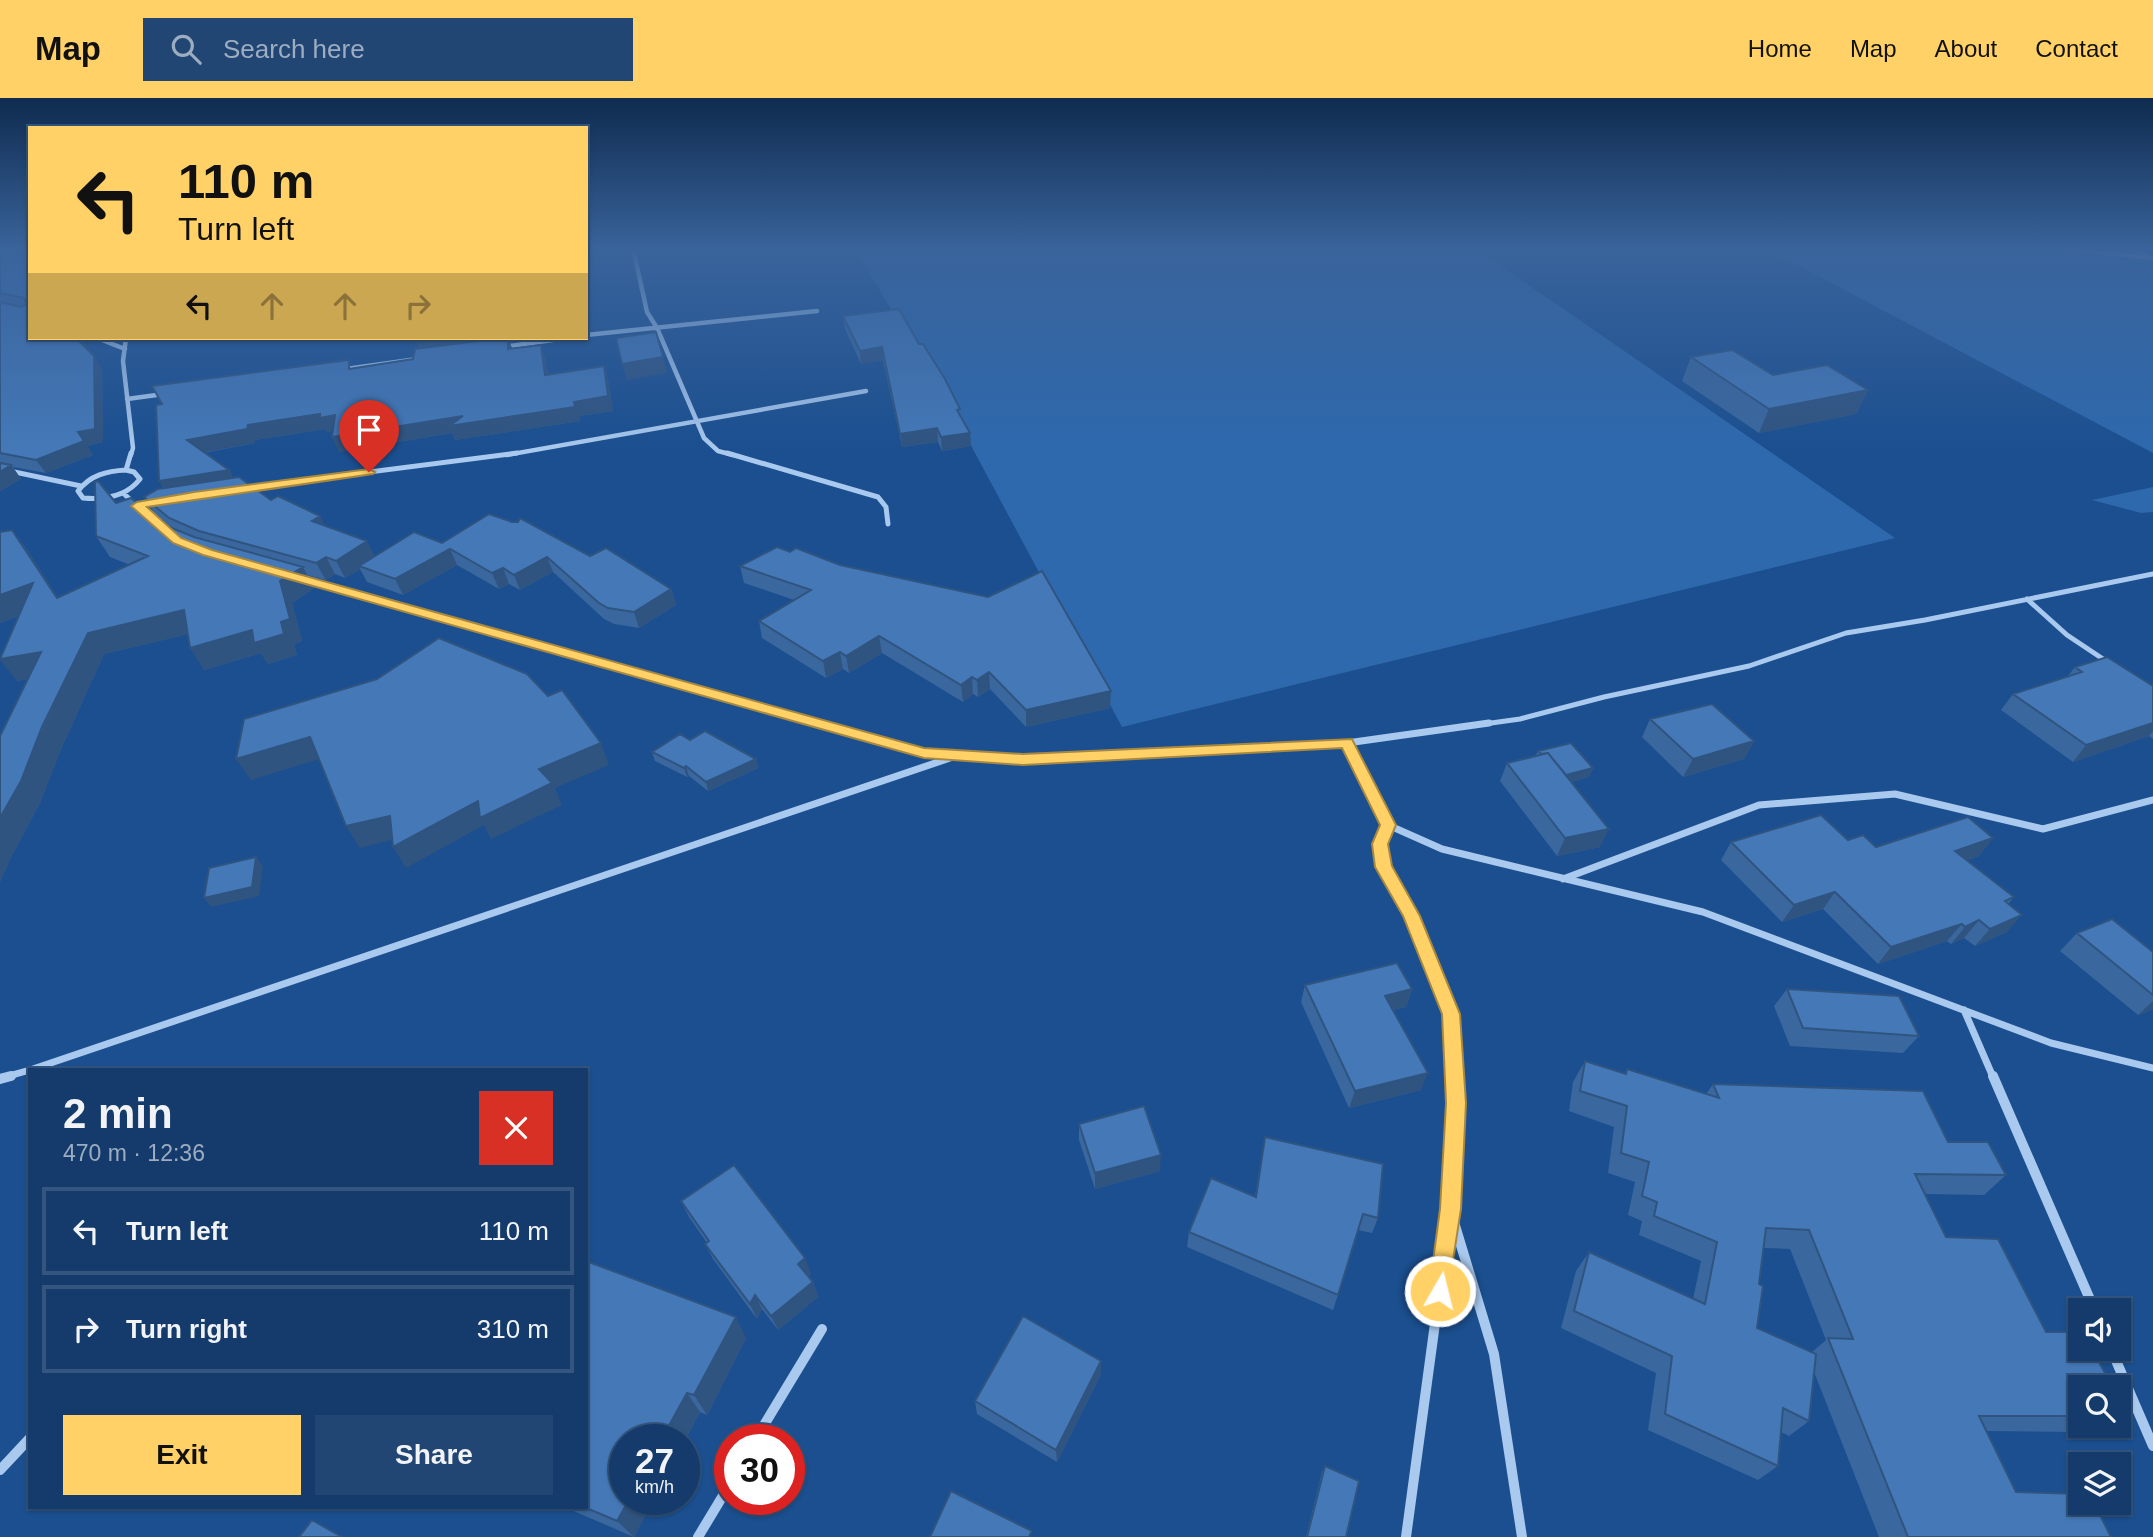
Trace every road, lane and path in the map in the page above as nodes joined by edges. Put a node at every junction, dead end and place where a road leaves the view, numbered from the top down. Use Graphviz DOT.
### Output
graph roads {
  1 [pos="649,315"];
  2 [pos="778,315"];
  3 [pos="657,328"];
  4 [pos="588,335"];
  5 [pos="102,340"];
  6 [pos="126,340"];
  7 [pos="552,340"];
  8 [pos="498,347"];
  9 [pos="125,349"];
  10 [pos="428,357"];
  11 [pos="345,369"];
  12 [pos="866,391"];
  13 [pos="167,393"];
  14 [pos="127,398"];
  15 [pos="696,422"];
  16 [pos="0,469"];
  17 [pos="125,470"];
  18 [pos="81,486"];
  19 [pos="235,489"];
  20 [pos="122,493"];
  21 [pos="160,501"];
  22 [pos="137,506"];
  23 [pos="147,514"];
  24 [pos="888,524"];
  25 [pos="287,573"];
  26 [pos="2153,574"];
  27 [pos="2027,599"];
  28 [pos="2121,671"];
  29 [pos="1347,743"];
  30 [pos="954,757"];
  31 [pos="2153,800"];
  32 [pos="1388,825"];
  33 [pos="1562,880"];
  34 [pos="1964,1010"];
  35 [pos="38,1068"];
  36 [pos="2153,1068"];
  37 [pos="28,1071"];
  38 [pos="0,1079"];
  39 [pos="1450,1209"];
  40 [pos="2089,1298"];
  41 [pos="822,1329"];
  42 [pos="2116,1361"];
  43 [pos="765,1424"];
  44 [pos="28,1440"];
  45 [pos="2153,1446"];
  46 [pos="0,1470"];
  47 [pos="714,1510"];
  48 [pos="698,1537"];
  49 [pos="1406,1537"];
  50 [pos="1522,1537"];
  1 -- 3 [label="street"];
  2 -- 3 [label="street"];
  3 -- 4 [label="street"];
  3 -- 15 [label="street"];
  5 -- 9 [label="street"];
  6 -- 9 [label="street"];
  7 -- 8 [label="street"];
  9 -- 14 [label="street"];
  10 -- 11 [label="street"];
  12 -- 15 [label="street"];
  13 -- 14 [label="street"];
  14 -- 17 [label="street"];
  15 -- 19 [label="street"];
  15 -- 24 [label="street"];
  16 -- 18 [label="street"];
  17 -- 18 [label="street"];
  17 -- 20 [label="street"];
  18 -- 20 [label="street"];
  20 -- 22 [label="street"];
  21 -- 22 [label="street"];
  22 -- 23 [label="street"];
  25 -- 30 [label="street"];
  26 -- 27 [label="street"];
  27 -- 28 [label="street"];
  27 -- 29 [label="street"];
  29 -- 30 [label="street"];
  29 -- 32 [label="street"];
  30 -- 35 [label="street"];
  31 -- 33 [label="street"];
  32 -- 33 [label="street"];
  32 -- 39 [label="street"];
  33 -- 34 [label="street"];
  34 -- 36 [label="street"];
  34 -- 40 [label="street"];
  37 -- 38 [label="street"];
  39 -- 49 [label="street"];
  39 -- 50 [label="street"];
  41 -- 43 [label="street"];
  42 -- 45 [label="street"];
  44 -- 46 [label="street"];
  47 -- 48 [label="street"];
}
